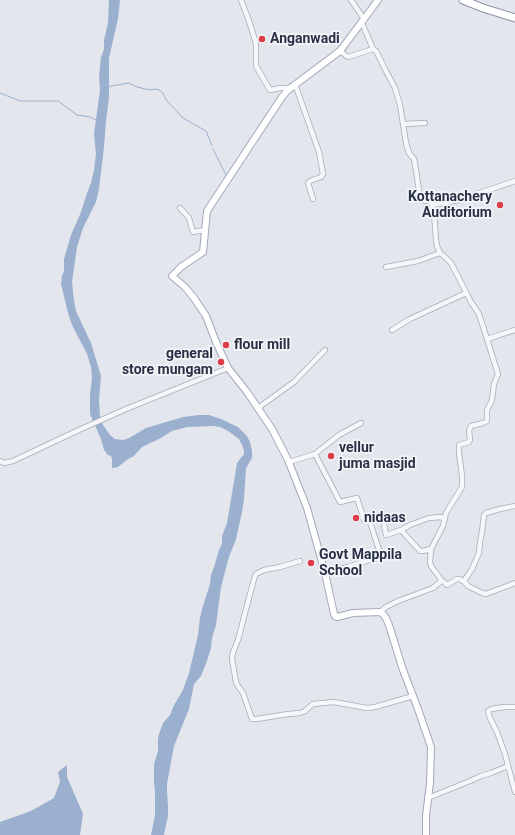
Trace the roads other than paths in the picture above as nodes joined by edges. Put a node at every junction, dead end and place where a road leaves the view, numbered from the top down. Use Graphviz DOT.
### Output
graph roads {
  1 [pos="241,0"];
  2 [pos="351,0"];
  3 [pos="378,0"];
  4 [pos="463,0"];
  5 [pos="515,18"];
  6 [pos="363,21"];
  7 [pos="373,49"];
  8 [pos="340,51"];
  9 [pos="292,86"];
  10 [pos="425,123"];
  11 [pos="403,124"];
  12 [pos="515,181"];
  13 [pos="312,199"];
  14 [pos="432,205"];
  15 [pos="180,208"];
  16 [pos="205,230"];
  17 [pos="440,253"];
  18 [pos="386,267"];
  19 [pos="466,293"];
  20 [pos="392,330"];
  21 [pos="515,330"];
  22 [pos="487,339"];
  23 [pos="325,350"];
  24 [pos="228,368"];
  25 [pos="258,408"];
  26 [pos="361,423"];
  27 [pos="315,454"];
  28 [pos="0,461"];
  29 [pos="289,462"];
  30 [pos="515,506"];
  31 [pos="445,519"];
  32 [pos="366,520"];
  33 [pos="401,530"];
  34 [pos="431,549"];
  35 [pos="300,561"];
  36 [pos="325,574"];
  37 [pos="441,580"];
  38 [pos="464,580"];
  39 [pos="515,583"];
  40 [pos="380,612"];
  41 [pos="413,696"];
  42 [pos="515,707"];
  43 [pos="508,766"];
  44 [pos="515,792"];
  45 [pos="428,798"];
  46 [pos="426,835"];
  1 -- 9 [label="street"];
  2 -- 6 [label="street"];
  3 -- 6 [label="main road"];
  4 -- 5 [label="highway"];
  6 -- 7 [label="street"];
  6 -- 8 [label="main road"];
  7 -- 8 [label="street"];
  7 -- 11 [label="street"];
  8 -- 9 [label="main road"];
  9 -- 13 [label="street"];
  9 -- 16 [label="main road"];
  10 -- 11 [label="street"];
  11 -- 14 [label="street"];
  12 -- 14 [label="street"];
  14 -- 17 [label="street"];
  15 -- 16 [label="street"];
  16 -- 24 [label="main road"];
  17 -- 18 [label="street"];
  17 -- 19 [label="street"];
  19 -- 20 [label="street"];
  19 -- 22 [label="street"];
  21 -- 22 [label="street"];
  22 -- 31 [label="street"];
  23 -- 25 [label="street"];
  24 -- 25 [label="main road"];
  24 -- 28 [label="street"];
  25 -- 29 [label="main road"];
  26 -- 27 [label="street"];
  27 -- 29 [label="street"];
  27 -- 32 [label="street"];
  29 -- 36 [label="main road"];
  30 -- 38 [label="street"];
  31 -- 33 [label="street"];
  31 -- 34 [label="street"];
  32 -- 33 [label="street"];
  32 -- 36 [label="street"];
  33 -- 34 [label="street"];
  34 -- 37 [label="street"];
  35 -- 41 [label="street"];
  36 -- 40 [label="main road"];
  37 -- 38 [label="street"];
  37 -- 40 [label="street"];
  38 -- 39 [label="street"];
  40 -- 41 [label="main road"];
  41 -- 45 [label="main road"];
  42 -- 43 [label="street"];
  43 -- 44 [label="street"];
  43 -- 45 [label="street"];
  45 -- 46 [label="main road"];
}
